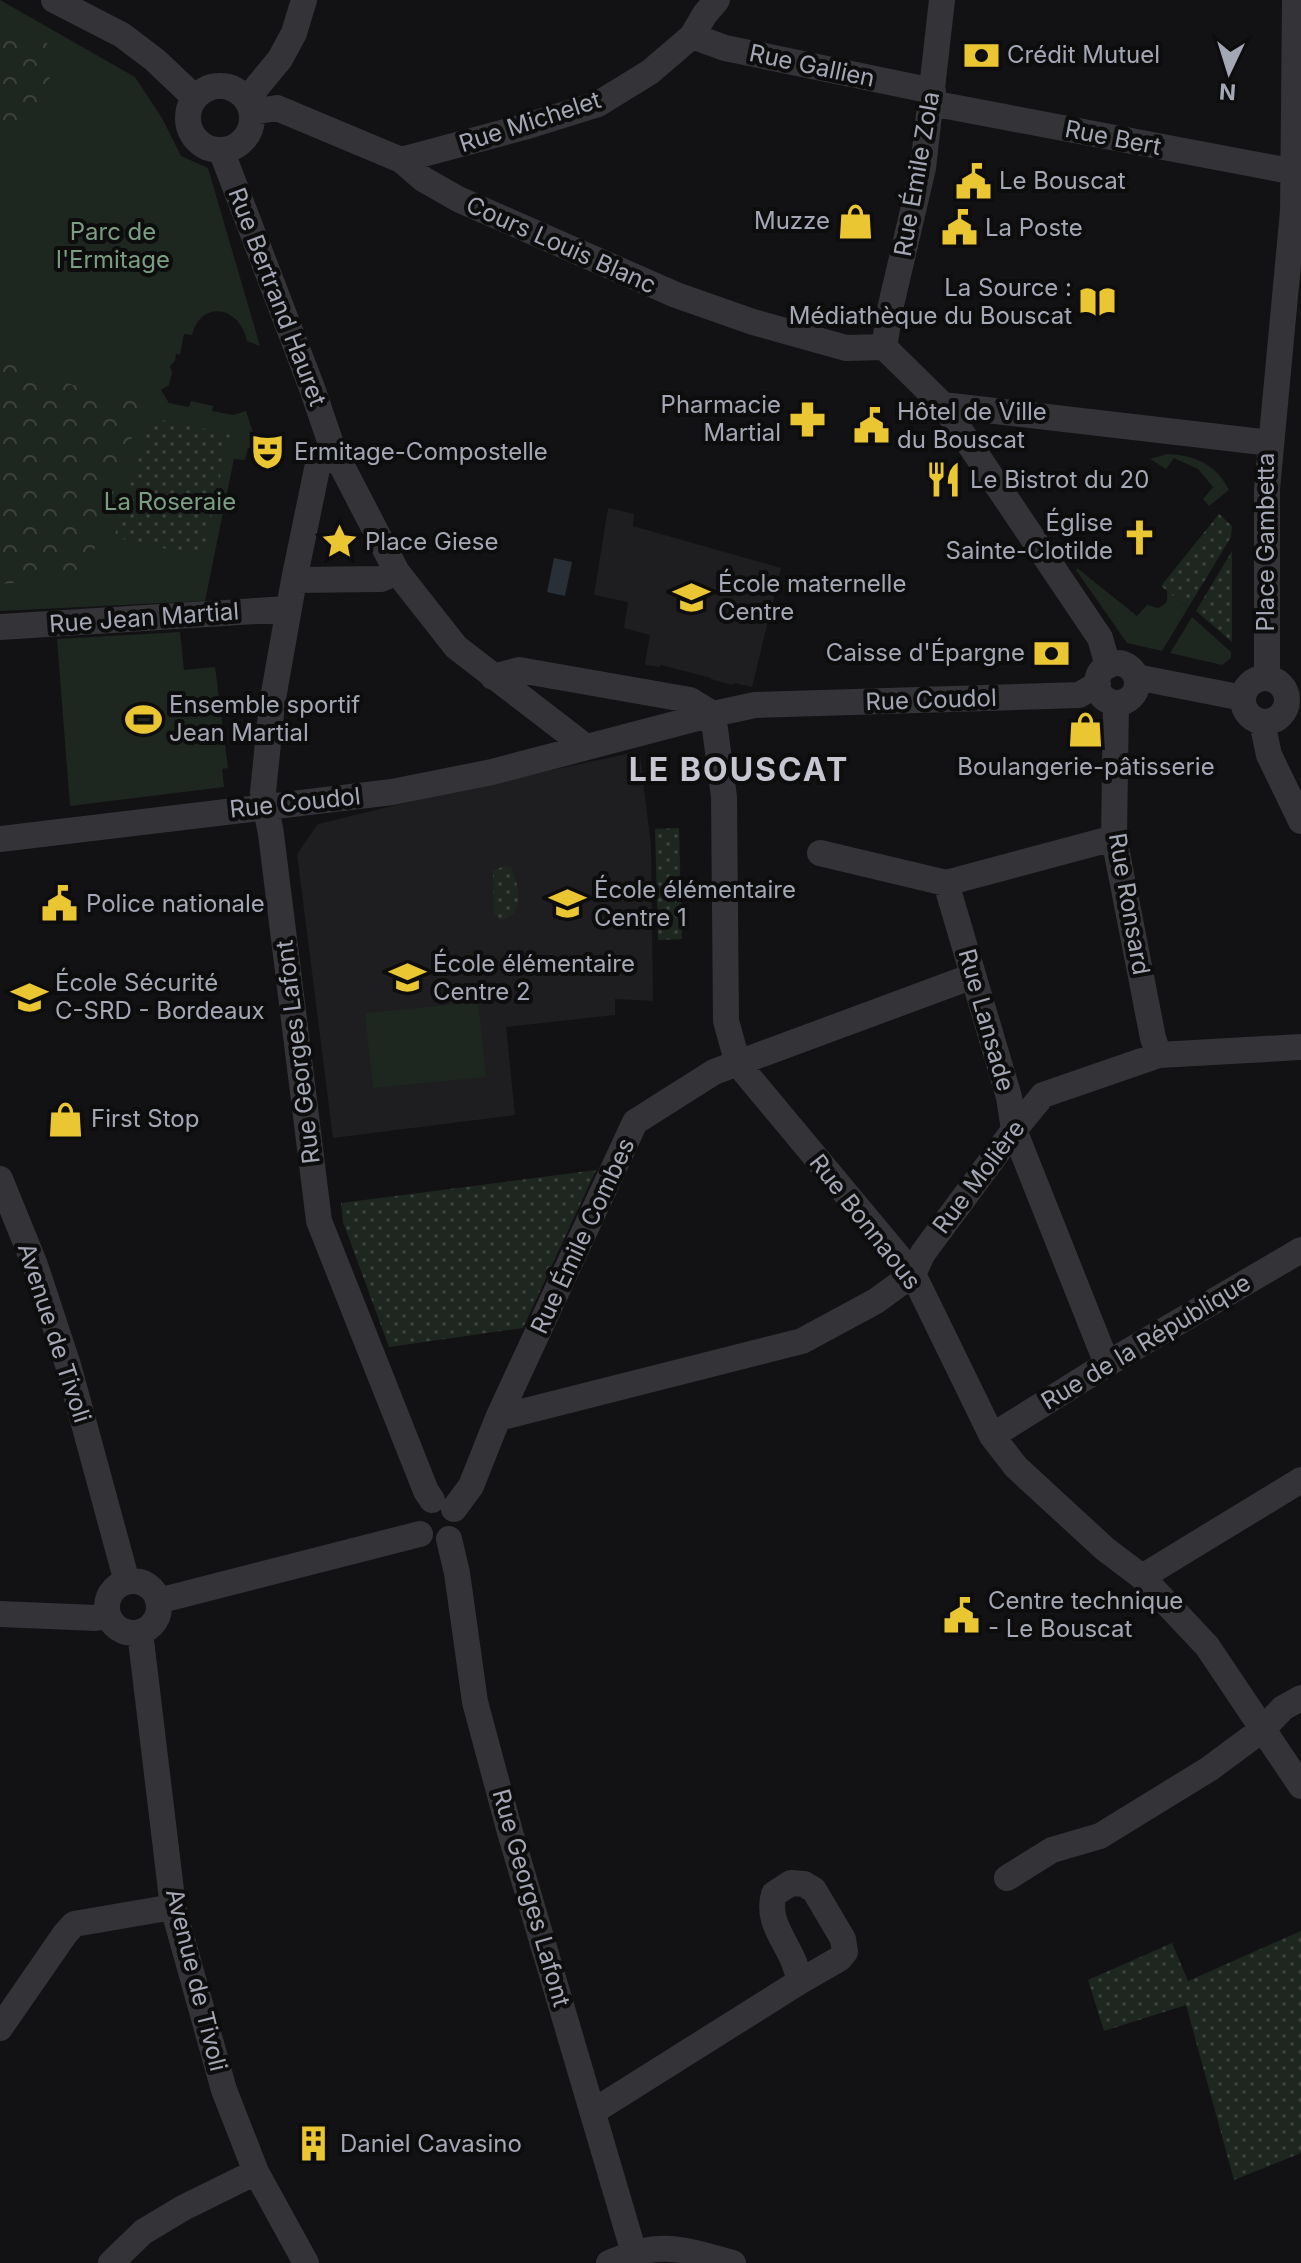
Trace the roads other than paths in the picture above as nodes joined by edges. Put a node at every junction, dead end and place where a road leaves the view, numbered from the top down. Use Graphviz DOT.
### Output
graph roads {
  1 [pos="54,0"];
  2 [pos="304,0"];
  3 [pos="717,0"];
  4 [pos="942,0"];
  5 [pos="1295,0"];
  6 [pos="692,36"];
  7 [pos="194,97"];
  8 [pos="932,97"];
  9 [pos="250,106"];
  10 [pos="221,150"];
  11 [pos="401,160"];
  12 [pos="1295,172"];
  13 [pos="884,347"];
  14 [pos="943,405"];
  15 [pos="1271,443"];
  16 [pos="332,447"];
  17 [pos="397,572"];
  18 [pos="294,580"];
  19 [pos="288,609"];
  20 [pos="0,627"];
  21 [pos="1103,675"];
  22 [pos="493,677"];
  23 [pos="1136,677"];
  24 [pos="1267,678"];
  25 [pos="1243,698"];
  26 [pos="1116,703"];
  27 [pos="1294,707"];
  28 [pos="713,714"];
  29 [pos="1262,722"];
  30 [pos="586,747"];
  31 [pos="267,806"];
  32 [pos="1301,821"];
  33 [pos="1114,838"];
  34 [pos="0,839"];
  35 [pos="820,853"];
  36 [pos="946,883"];
  37 [pos="973,976"];
  38 [pos="1301,1047"];
  39 [pos="1159,1055"];
  40 [pos="738,1064"];
  41 [pos="1014,1130"];
  42 [pos="0,1179"];
  43 [pos="1301,1250"];
  44 [pos="913,1274"];
  45 [pos="1107,1364"];
  46 [pos="498,1418"];
  47 [pos="992,1436"];
  48 [pos="1301,1480"];
  49 [pos="443,1504"];
  50 [pos="420,1534"];
  51 [pos="449,1539"];
  52 [pos="1142,1577"];
  53 [pos="127,1582"];
  54 [pos="158,1601"];
  55 [pos="0,1614"];
  56 [pos="108,1615"];
  57 [pos="140,1632"];
  58 [pos="1301,1698"];
  59 [pos="1263,1729"];
  60 [pos="1301,1786"];
  61 [pos="1007,1878"];
  62 [pos="173,1907"];
  63 [pos="799,1982"];
  64 [pos="0,2028"];
  65 [pos="594,2111"];
  66 [pos="256,2172"];
  67 [pos="634,2253"];
  68 [pos="111,2263"];
  69 [pos="306,2263"];
  70 [pos="609,2263"];
  71 [pos="733,2263"];
  1 -- 7 [label="street"];
  2 -- 9 [label="street"];
  3 -- 6 [label="street, Rue Michelet"];
  4 -- 8 [label="street, Rue Émile Zola"];
  5 -- 12 [label="street"];
  6 -- 8 [label="street, Rue Gallien"];
  6 -- 11 [label="street, Rue Michelet"];
  7 -- 9 [label="street"];
  7 -- 10 [label="street"];
  8 -- 12 [label="street, Rue Bert"];
  8 -- 13 [label="street, Rue Émile Zola"];
  9 -- 10 [label="street"];
  9 -- 11 [label="street, Cours Louis Blanc"];
  10 -- 16 [label="street, Rue Bertrand Hauret"];
  11 -- 13 [label="street, Cours Louis Blanc"];
  12 -- 15 [label="street"];
  13 -- 14 [label="street"];
  14 -- 15 [label="street, Place Gambetta"];
  14 -- 21 [label="street"];
  15 -- 24 [label="street, Place Gambetta"];
  16 -- 17 [label="street, Rue Bertrand Hauret"];
  16 -- 18 [label="street, Rue Georges Lafont"];
  17 -- 18 [label="street"];
  17 -- 22 [label="street, Rue Bertrand Hauret"];
  18 -- 19 [label="street, Rue Georges Lafont"];
  19 -- 20 [label="street, Rue Jean Martial"];
  19 -- 31 [label="street, Rue Georges Lafont"];
  21 -- 23 [label="street"];
  21 -- 26 [label="street"];
  21 -- 28 [label="street, Rue Coudol"];
  22 -- 28 [label="street"];
  22 -- 30 [label="street, Rue Bertrand Hauret"];
  23 -- 25 [label="street"];
  23 -- 26 [label="street"];
  24 -- 25 [label="street"];
  24 -- 27 [label="street"];
  25 -- 29 [label="street"];
  26 -- 33 [label="street, Rue Ronsard"];
  27 -- 29 [label="street"];
  28 -- 30 [label="street, Rue Coudol"];
  28 -- 40 [label="street, Rue Bonnaous"];
  29 -- 32 [label="street"];
  30 -- 31 [label="street, Rue Coudol"];
  31 -- 34 [label="street, Rue Coudol"];
  31 -- 49 [label="street, Rue Georges Lafont"];
  33 -- 36 [label="street"];
  33 -- 39 [label="street, Rue Ronsard"];
  35 -- 36 [label="street"];
  36 -- 37 [label="street, Rue Lansade"];
  37 -- 40 [label="street, Rue Émile Combes"];
  37 -- 41 [label="street, Rue Lansade"];
  38 -- 39 [label="street, Rue Molière"];
  39 -- 41 [label="street, Rue Molière"];
  40 -- 44 [label="street, Rue Bonnaous"];
  40 -- 46 [label="street, Rue Émile Combes"];
  41 -- 44 [label="street, Rue Molière"];
  41 -- 45 [label="street, Rue Lansade"];
  42 -- 53 [label="street, Avenue de Tivoli"];
  43 -- 45 [label="street, Rue de la République"];
  44 -- 46 [label="street, Rue Molière"];
  44 -- 47 [label="street, Rue Bonnaous"];
  45 -- 47 [label="street, Rue de la République"];
  46 -- 49 [label="street, Rue Émile Combes"];
  47 -- 52 [label="street, Rue Bonnaous"];
  48 -- 52 [label="street"];
  49 -- 50 [label="street"];
  49 -- 51 [label="street"];
  50 -- 51 [label="street"];
  50 -- 54 [label="street"];
  51 -- 65 [label="street, Rue Georges Lafont"];
  52 -- 59 [label="street, Rue Bonnaous"];
  53 -- 54 [label="street"];
  53 -- 56 [label="street"];
  54 -- 57 [label="street"];
  55 -- 56 [label="street"];
  56 -- 57 [label="street"];
  57 -- 62 [label="street, Avenue de Tivoli"];
  58 -- 59 [label="street"];
  59 -- 60 [label="street, Rue Bonnaous"];
  59 -- 61 [label="street"];
  62 -- 64 [label="street"];
  62 -- 66 [label="street, Avenue de Tivoli"];
  63 -- 65 [label="street"];
  65 -- 67 [label="street, Rue Georges Lafont"];
  66 -- 68 [label="street"];
  66 -- 69 [label="street, Avenue de Tivoli"];
  67 -- 70 [label="street"];
  67 -- 71 [label="street"];
}
